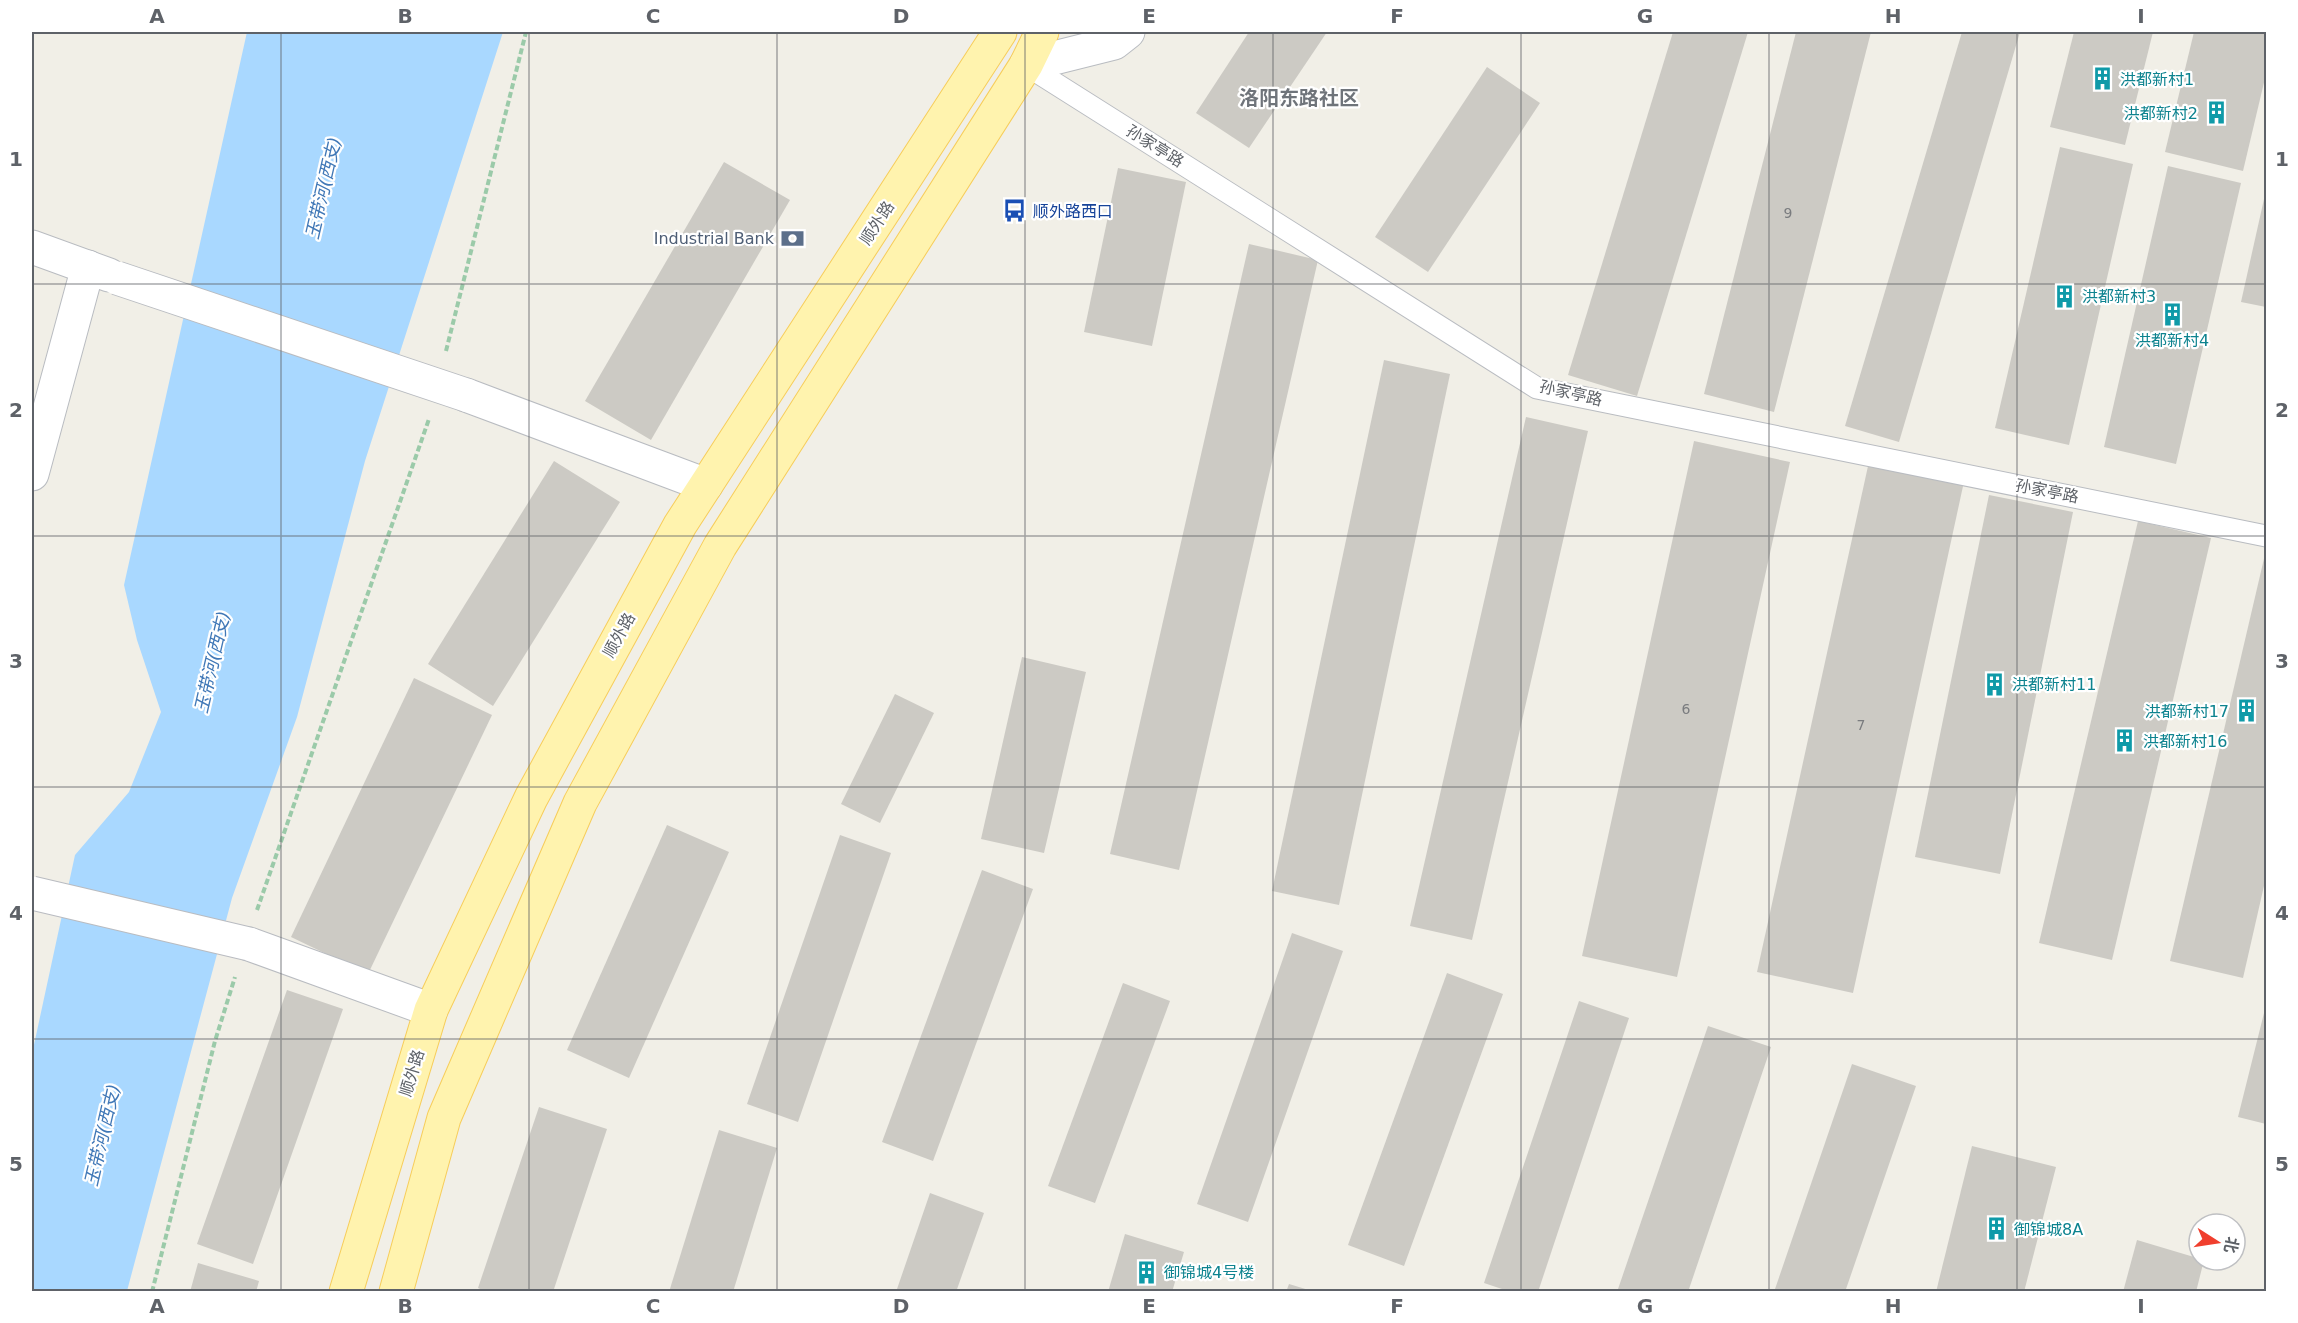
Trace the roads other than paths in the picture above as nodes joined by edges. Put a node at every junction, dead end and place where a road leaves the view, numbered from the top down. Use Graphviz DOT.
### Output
graph roads {
  1 [pos="1042,32"];
  2 [pos="1128,32"];
  3 [pos="994,36"];
  4 [pos="1026,65"];
  5 [pos="32,247"];
  6 [pos="103,272"];
  7 [pos="32,474"];
  8 [pos="706,485"];
  9 [pos="2266,536"];
  10 [pos="32,893"];
  11 [pos="431,1010"];
  12 [pos="346,1292"];
  13 [pos="396,1292"];
  1 -- 4 [label="main road"];
  2 -- 4 [label="street"];
  3 -- 8 [label="main road, 顺外路"];
  4 -- 9 [label="lane, 孙家亭路"];
  4 -- 13 [label="main road"];
  5 -- 6 [label="street"];
  6 -- 7 [label="street"];
  6 -- 8 [label="street, bridge"];
  8 -- 11 [label="main road, 顺外路"];
  10 -- 11 [label="street, bridge"];
  11 -- 12 [label="main road, 顺外路"];
}
